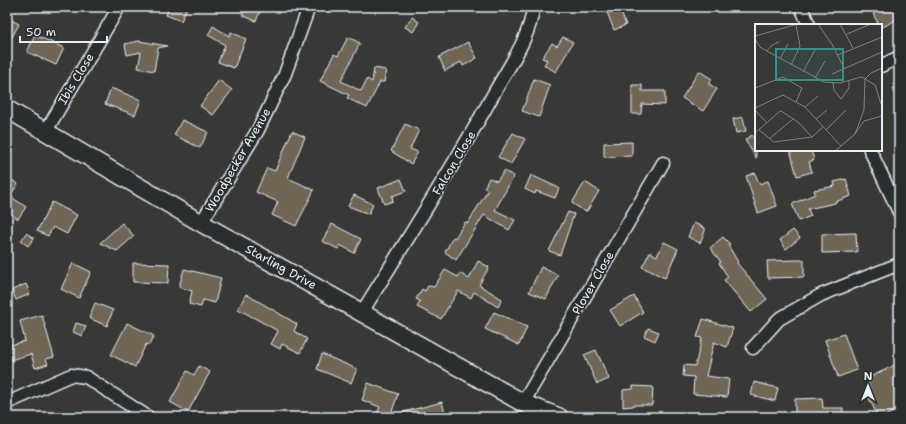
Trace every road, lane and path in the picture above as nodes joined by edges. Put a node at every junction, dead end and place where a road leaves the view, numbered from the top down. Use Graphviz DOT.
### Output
graph roads {
  1 [pos="119,7"];
  2 [pos="309,7"];
  3 [pos="533,7"];
  4 [pos="801,7"];
  5 [pos="809,24"];
  6 [pos="899,57"];
  7 [pos="882,66"];
  8 [pos="7,109"];
  9 [pos="46,131"];
  10 [pos="870,151"];
  11 [pos="663,164"];
  12 [pos="899,212"];
  13 [pos="201,223"];
  14 [pos="899,264"];
  15 [pos="362,312"];
  16 [pos="753,348"];
  17 [pos="7,403"];
  18 [pos="523,403"];
  19 [pos="148,417"];
  20 [pos="559,417"];
  1 -- 9 [label="street, Ibis Close"];
  2 -- 13 [label="street, Woodpecker Avenue"];
  3 -- 15 [label="street, Falcon Close"];
  4 -- 5 [label="street"];
  6 -- 7 [label="street"];
  8 -- 9 [label="street, Starling Drive"];
  9 -- 13 [label="street, Starling Drive"];
  10 -- 12 [label="street"];
  11 -- 18 [label="street, Plover Close"];
  13 -- 15 [label="street, Starling Drive"];
  14 -- 16 [label="street"];
  15 -- 18 [label="street, Starling Drive"];
  17 -- 19 [label="street"];
  18 -- 20 [label="street, Starling Drive"];
}
